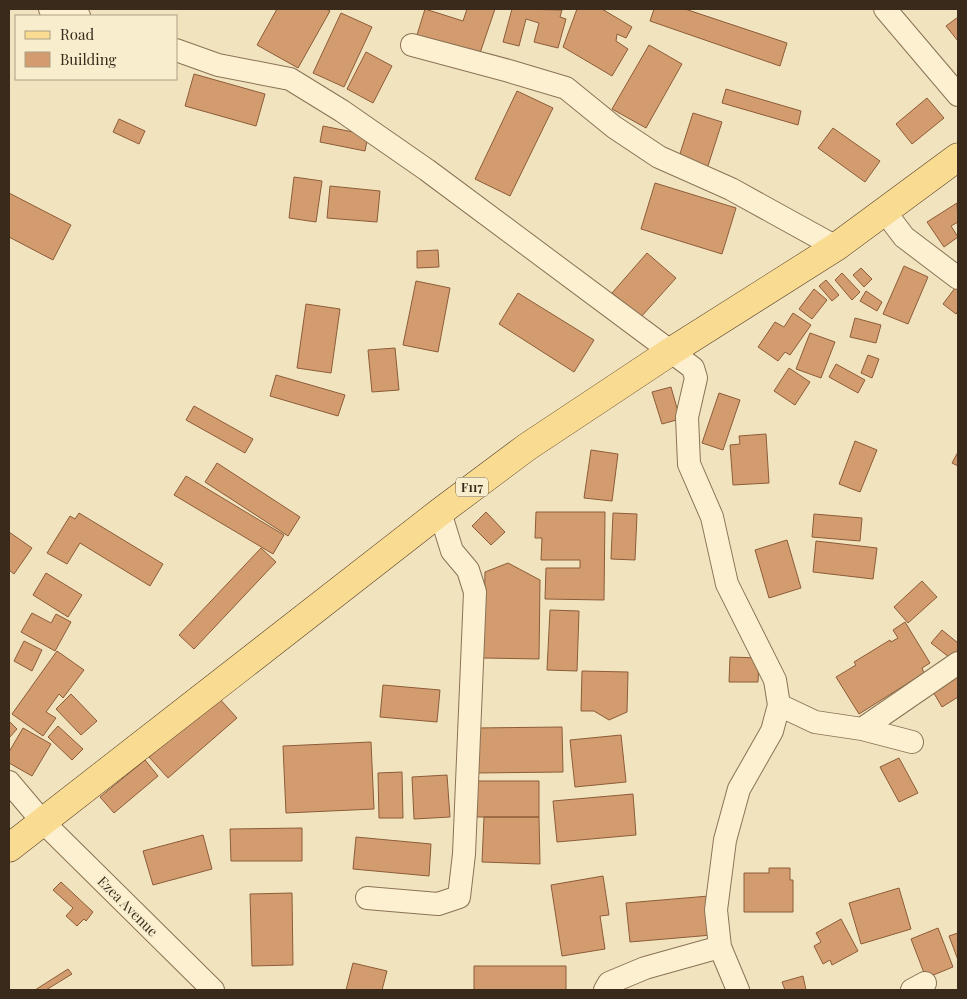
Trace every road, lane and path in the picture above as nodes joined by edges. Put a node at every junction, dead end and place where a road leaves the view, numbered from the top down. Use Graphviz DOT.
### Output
graph roads {
  1 [pos="50,9"];
  2 [pos="885,9"];
  3 [pos="75,15"];
  4 [pos="412,45"];
  5 [pos="178,51"];
  6 [pos="958,95"];
  7 [pos="958,157"];
  8 [pos="885,212"];
  9 [pos="836,247"];
  10 [pos="958,278"];
  11 [pos="670,352"];
  12 [pos="440,512"];
  13 [pos="958,663"];
  14 [pos="779,705"];
  15 [pos="815,722"];
  16 [pos="862,728"];
  17 [pos="772,731"];
  18 [pos="912,742"];
  19 [pos="9,782"];
  20 [pos="42,821"];
  21 [pos="9,848"];
  22 [pos="367,898"];
  23 [pos="720,947"];
  24 [pos="213,990"];
  25 [pos="605,990"];
  26 [pos="738,990"];
  1 -- 3 [label="street"];
  2 -- 6 [label="street"];
  4 -- 9 [label="street"];
  5 -- 11 [label="street"];
  7 -- 8 [label="main road, F117"];
  8 -- 9 [label="main road, F117"];
  8 -- 10 [label="street"];
  9 -- 11 [label="main road, F117"];
  11 -- 12 [label="main road, F117"];
  11 -- 14 [label="street"];
  12 -- 20 [label="main road, F117"];
  12 -- 22 [label="street"];
  13 -- 16 [label="street"];
  14 -- 15 [label="street"];
  14 -- 17 [label="street"];
  15 -- 16 [label="street"];
  15 -- 17 [label="street"];
  16 -- 18 [label="street"];
  17 -- 23 [label="street"];
  19 -- 20 [label="street, Ezea Avenue"];
  20 -- 21 [label="main road, F117"];
  20 -- 24 [label="street, Ezea Avenue"];
  23 -- 25 [label="street"];
  23 -- 26 [label="street"];
}
